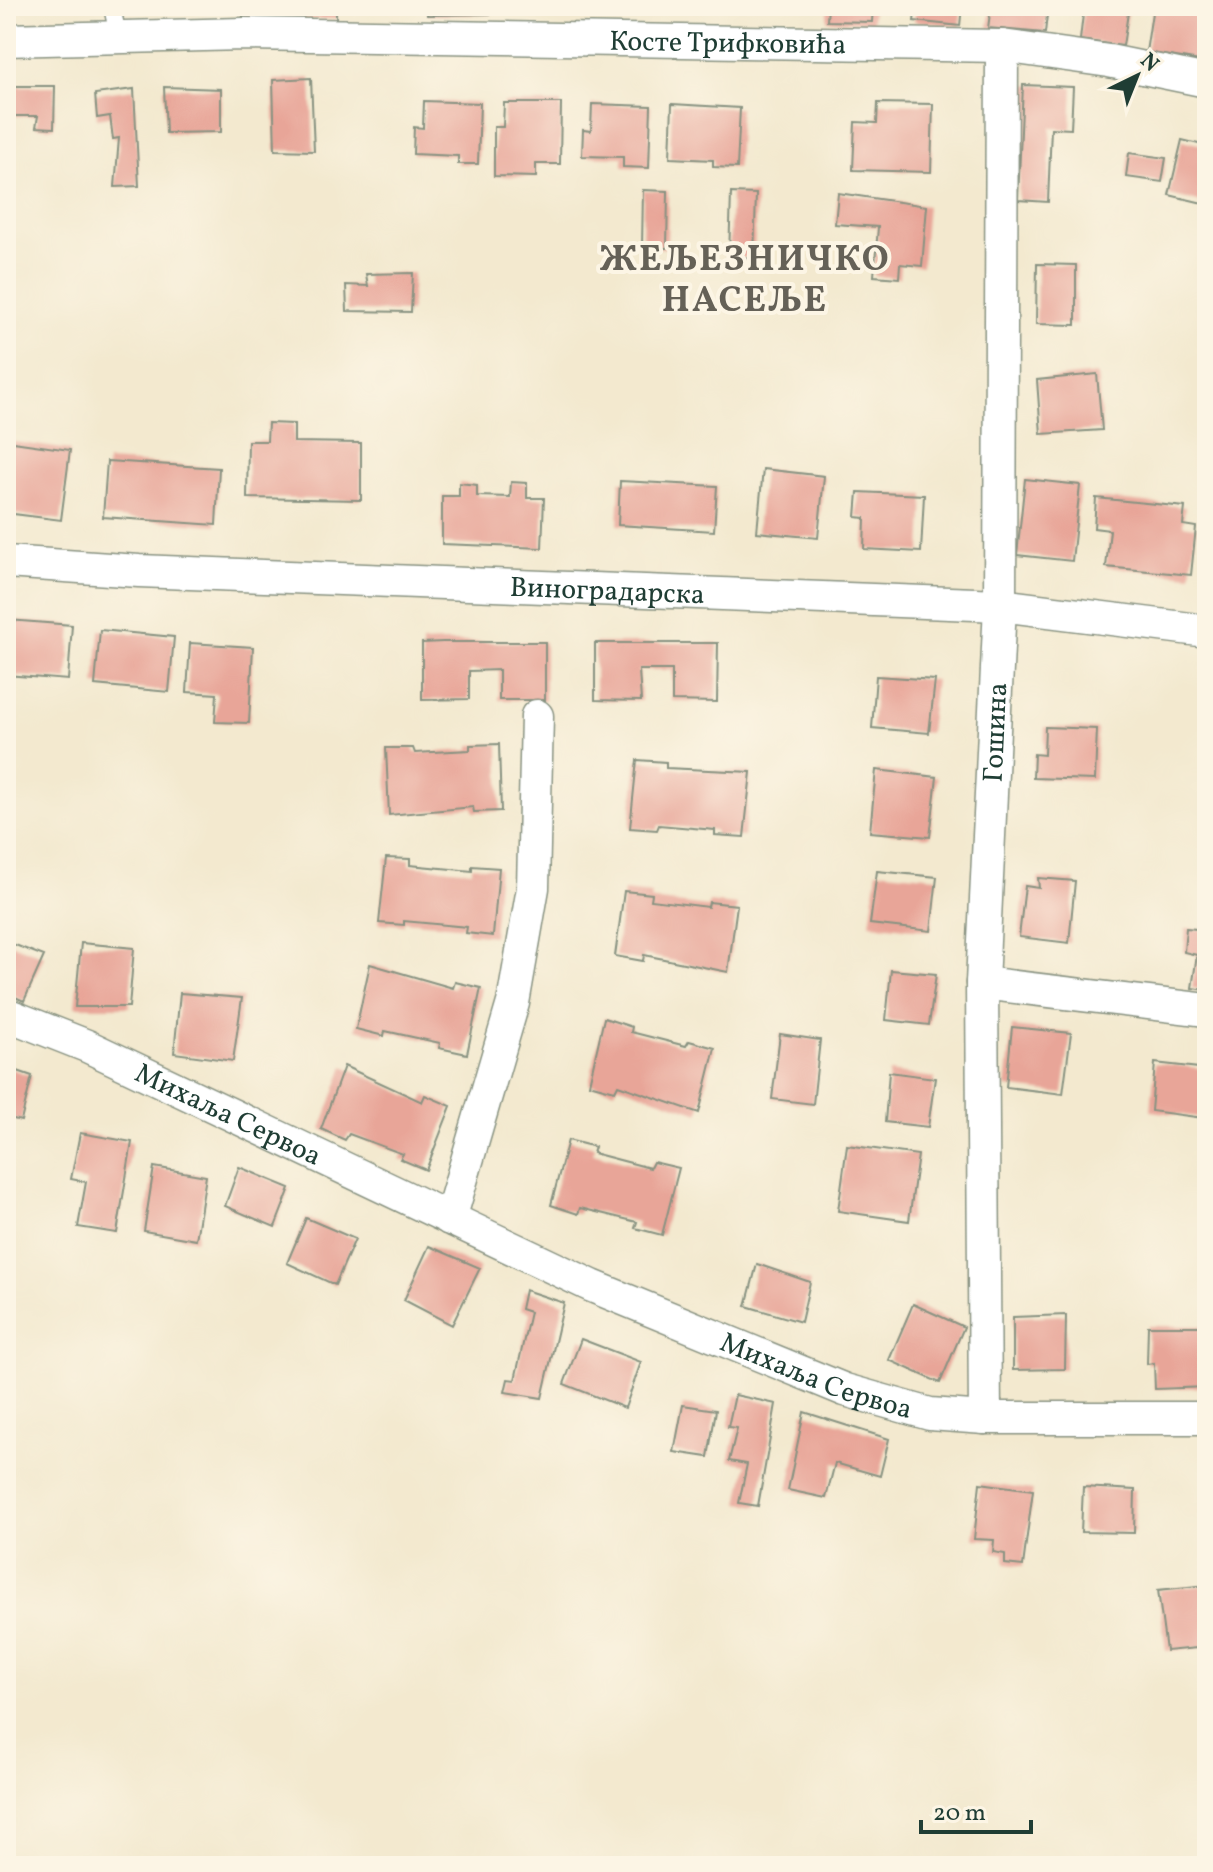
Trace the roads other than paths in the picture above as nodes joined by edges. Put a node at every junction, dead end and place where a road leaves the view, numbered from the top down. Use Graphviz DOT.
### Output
graph roads {
  1 [pos="115,22"];
  2 [pos="6,40"];
  3 [pos="1002,46"];
  4 [pos="1207,81"];
  5 [pos="6,562"];
  6 [pos="1000,605"];
  7 [pos="1207,631"];
  8 [pos="537,716"];
  9 [pos="982,983"];
  10 [pos="1207,1010"];
  11 [pos="6,1014"];
  12 [pos="450,1219"];
  13 [pos="985,1418"];
  14 [pos="1207,1418"];
  1 -- 2 [label="street, Косте Трифковића"];
  1 -- 3 [label="street, Косте Трифковића"];
  3 -- 4 [label="street, Косте Трифковића"];
  3 -- 6 [label="street, Гошина"];
  5 -- 6 [label="street, Виноградарска"];
  6 -- 7 [label="street, Виноградарска"];
  6 -- 9 [label="street, Гошина"];
  8 -- 12 [label="street"];
  9 -- 10 [label="street"];
  9 -- 13 [label="street, Гошина"];
  11 -- 12 [label="street, Михаља Сервоа"];
  12 -- 13 [label="street, Михаља Сервоа"];
  13 -- 14 [label="street, Михаља Сервоа"];
}
